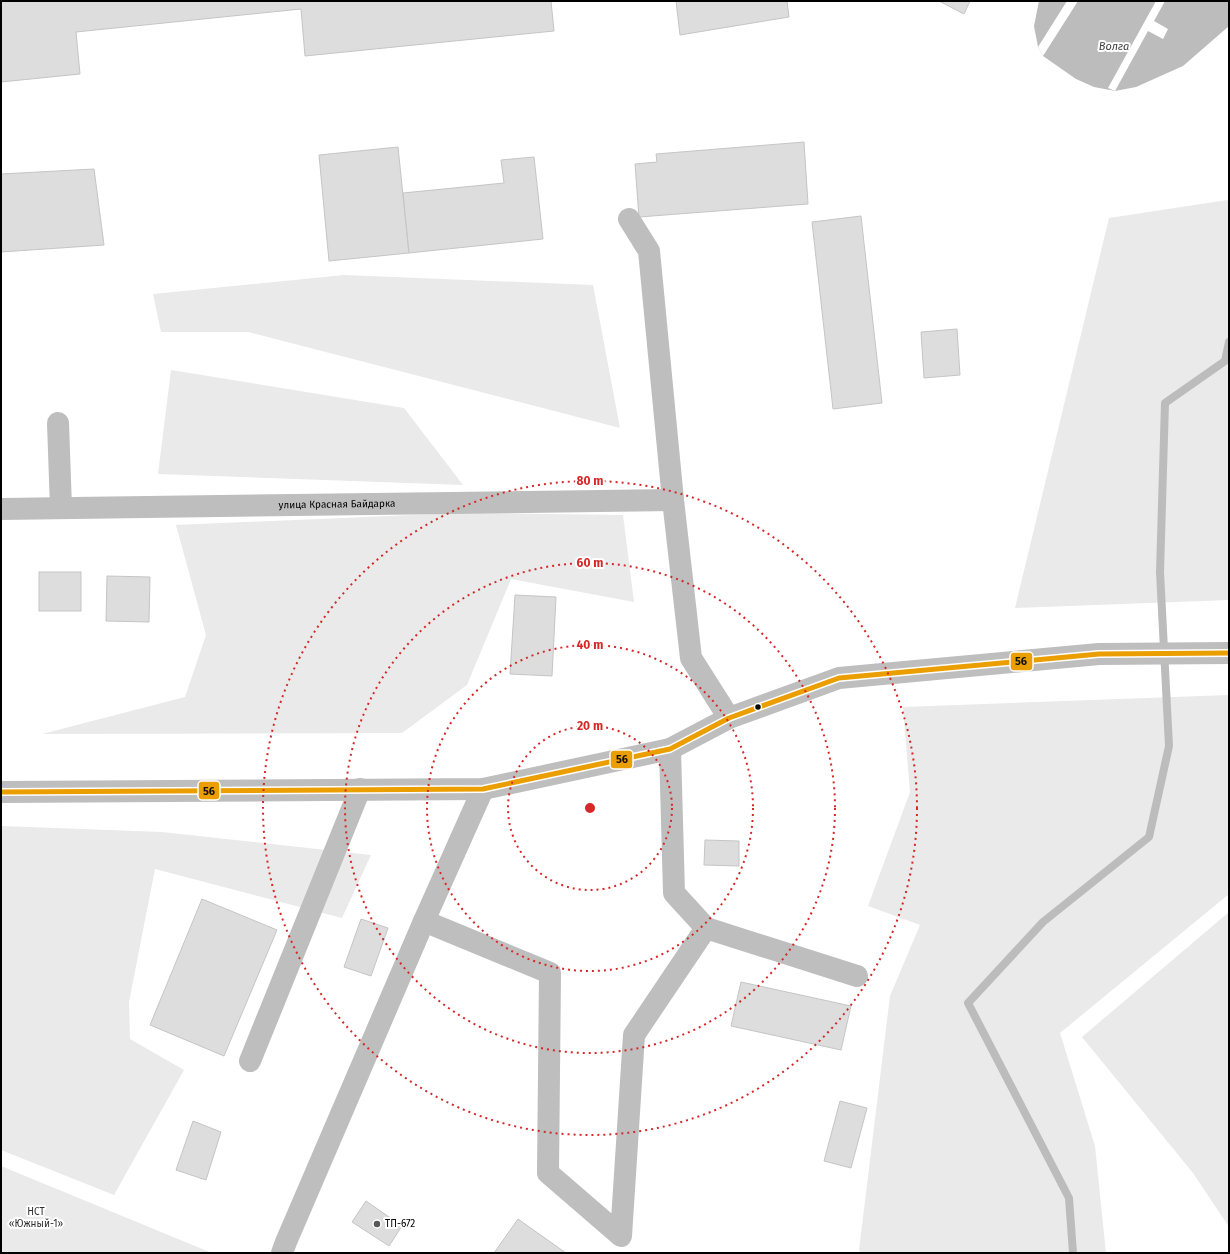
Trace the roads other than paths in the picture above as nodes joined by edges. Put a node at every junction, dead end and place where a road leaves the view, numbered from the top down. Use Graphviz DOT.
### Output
graph roads {
  1 [pos="629,219"];
  2 [pos="58,423"];
  3 [pos="673,500"];
  4 [pos="61,508"];
  5 [pos="1,509"];
  6 [pos="1229,653"];
  7 [pos="729,718"];
  8 [pos="670,749"];
  9 [pos="360,789"];
  10 [pos="483,789"];
  11 [pos="1,792"];
  12 [pos="424,921"];
  13 [pos="706,928"];
  14 [pos="857,976"];
  15 [pos="250,1061"];
  16 [pos="282,1253"];
  1 -- 3 [label="street"];
  2 -- 4 [label="street"];
  3 -- 4 [label="street, улица Красная Байдарка"];
  3 -- 7 [label="street"];
  4 -- 5 [label="street, улица Красная Байдарка"];
  6 -- 7 [label="street"];
  7 -- 8 [label="street"];
  8 -- 10 [label="street"];
  8 -- 13 [label="street"];
  9 -- 10 [label="street"];
  9 -- 11 [label="street"];
  9 -- 15 [label="street"];
  10 -- 12 [label="street"];
  12 -- 13 [label="street"];
  12 -- 16 [label="street"];
  13 -- 14 [label="street"];
}
